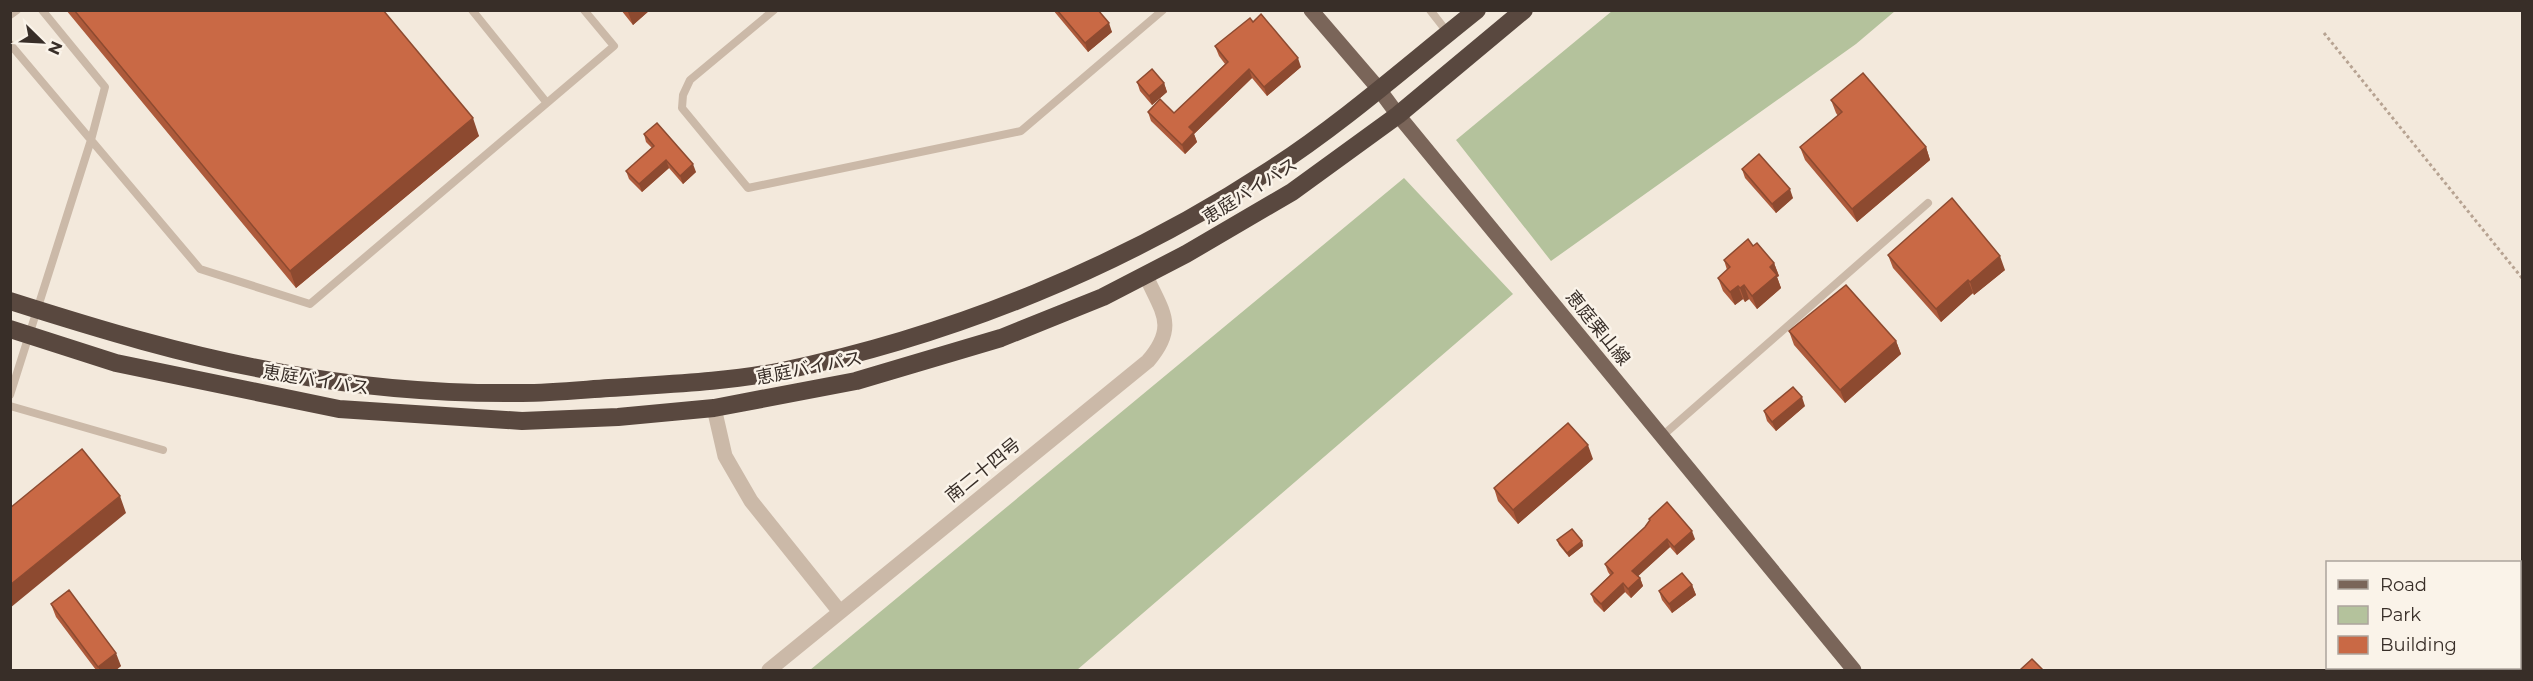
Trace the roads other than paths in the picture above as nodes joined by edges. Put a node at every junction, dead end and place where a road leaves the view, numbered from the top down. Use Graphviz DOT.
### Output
graph roads {
  1 [pos="16,10"];
  2 [pos="42,10"];
  3 [pos="472,10"];
  4 [pos="584,10"];
  5 [pos="774,10"];
  6 [pos="1163,10"];
  7 [pos="1311,10"];
  8 [pos="1430,10"];
  9 [pos="1477,10"];
  10 [pos="1524,10"];
  11 [pos="10,15"];
  12 [pos="1448,33"];
  13 [pos="10,44"];
  14 [pos="1378,88"];
  15 [pos="547,103"];
  16 [pos="1398,115"];
  17 [pos="91,140"];
  18 [pos="1928,203"];
  19 [pos="1146,276"];
  20 [pos="10,301"];
  21 [pos="38,309"];
  22 [pos="10,329"];
  23 [pos="29,335"];
  24 [pos="10,395"];
  25 [pos="10,406"];
  26 [pos="714,408"];
  27 [pos="1661,437"];
  28 [pos="163,450"];
  29 [pos="840,612"];
  30 [pos="769,670"];
  31 [pos="1854,670"];
  1 -- 11 [label="lane"];
  2 -- 17 [label="lane"];
  3 -- 15 [label="lane"];
  4 -- 15 [label="lane"];
  5 -- 6 [label="lane"];
  7 -- 14 [label="main road, 恵庭栗山線"];
  8 -- 12 [label="lane"];
  9 -- 12 [label="highway, 恵庭バイパス"];
  10 -- 16 [label="highway, 恵庭バイパス"];
  12 -- 14 [label="highway, 恵庭バイパス"];
  13 -- 17 [label="lane"];
  14 -- 16 [label="main road, 恵庭栗山線"];
  14 -- 21 [label="highway, 恵庭バイパス"];
  15 -- 17 [label="lane"];
  16 -- 19 [label="highway, 恵庭バイパス"];
  16 -- 27 [label="main road, 恵庭栗山線"];
  17 -- 21 [label="lane"];
  18 -- 27 [label="lane"];
  19 -- 26 [label="highway, 恵庭バイパス"];
  19 -- 29 [label="street, 南二十四号"];
  20 -- 21 [label="highway, 恵庭バイパス"];
  21 -- 23 [label="lane"];
  22 -- 23 [label="highway, 恵庭バイパス"];
  23 -- 24 [label="lane"];
  23 -- 26 [label="highway, 恵庭バイパス"];
  25 -- 28 [label="lane"];
  26 -- 29 [label="street"];
  27 -- 31 [label="main road, 恵庭栗山線"];
  29 -- 30 [label="street, 南二十四号"];
}
